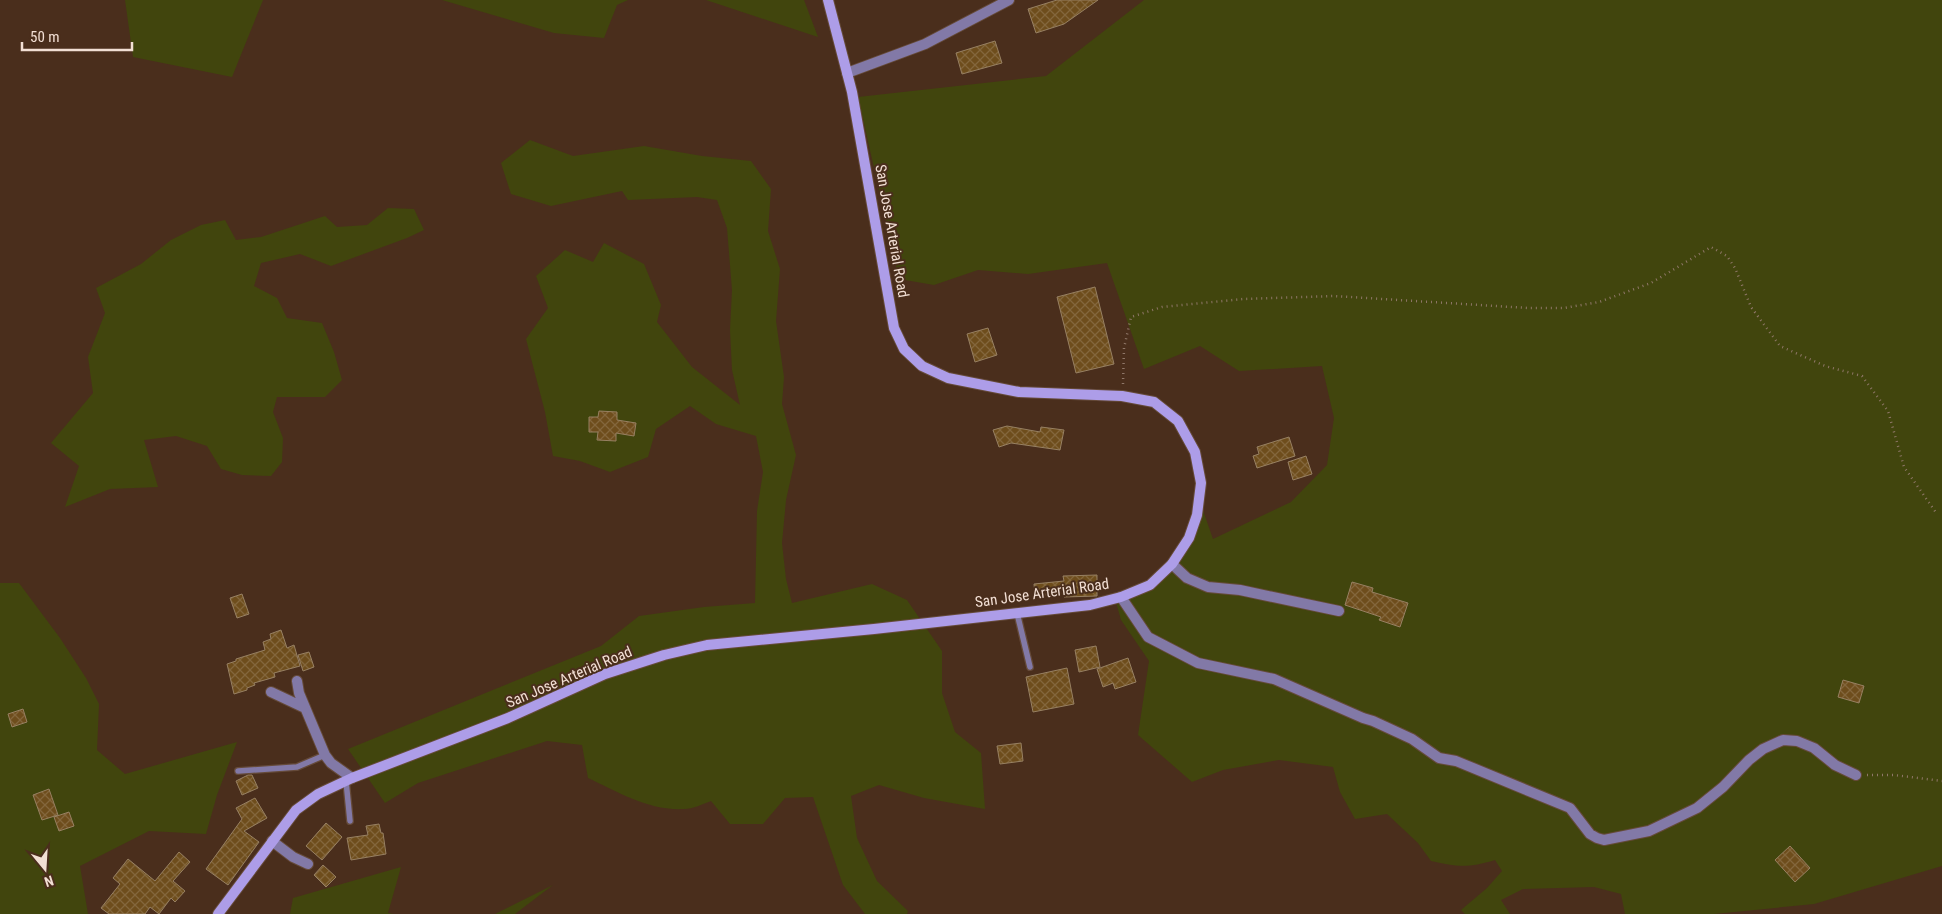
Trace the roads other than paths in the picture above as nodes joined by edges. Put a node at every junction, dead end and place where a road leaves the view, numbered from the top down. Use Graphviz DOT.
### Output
graph roads {
  1 [pos="828,0"];
  2 [pos="1009,0"];
  3 [pos="847,74"];
  4 [pos="1172,564"];
  5 [pos="1121,598"];
  6 [pos="1339,611"];
  7 [pos="1017,613"];
  8 [pos="1030,667"];
  9 [pos="297,680"];
  10 [pos="272,692"];
  11 [pos="306,708"];
  12 [pos="325,755"];
  13 [pos="238,771"];
  14 [pos="1856,775"];
  15 [pos="349,780"];
  16 [pos="350,821"];
  17 [pos="272,841"];
  18 [pos="308,864"];
  19 [pos="218,914"];
  1 -- 3 [label="main road, San Jose Arterial Road"];
  2 -- 3 [label="street"];
  3 -- 4 [label="main road, San Jose Arterial Road"];
  4 -- 5 [label="main road, San Jose Arterial Road"];
  4 -- 6 [label="street"];
  5 -- 7 [label="main road, San Jose Arterial Road"];
  5 -- 14 [label="street"];
  7 -- 8 [label="lane"];
  7 -- 15 [label="main road, San Jose Arterial Road"];
  9 -- 11 [label="street"];
  10 -- 11 [label="street"];
  11 -- 12 [label="street"];
  12 -- 13 [label="lane"];
  12 -- 15 [label="street"];
  15 -- 16 [label="lane"];
  15 -- 17 [label="main road, San Jose Arterial Road"];
  17 -- 18 [label="street"];
  17 -- 19 [label="main road, San Jose Arterial Road"];
}
